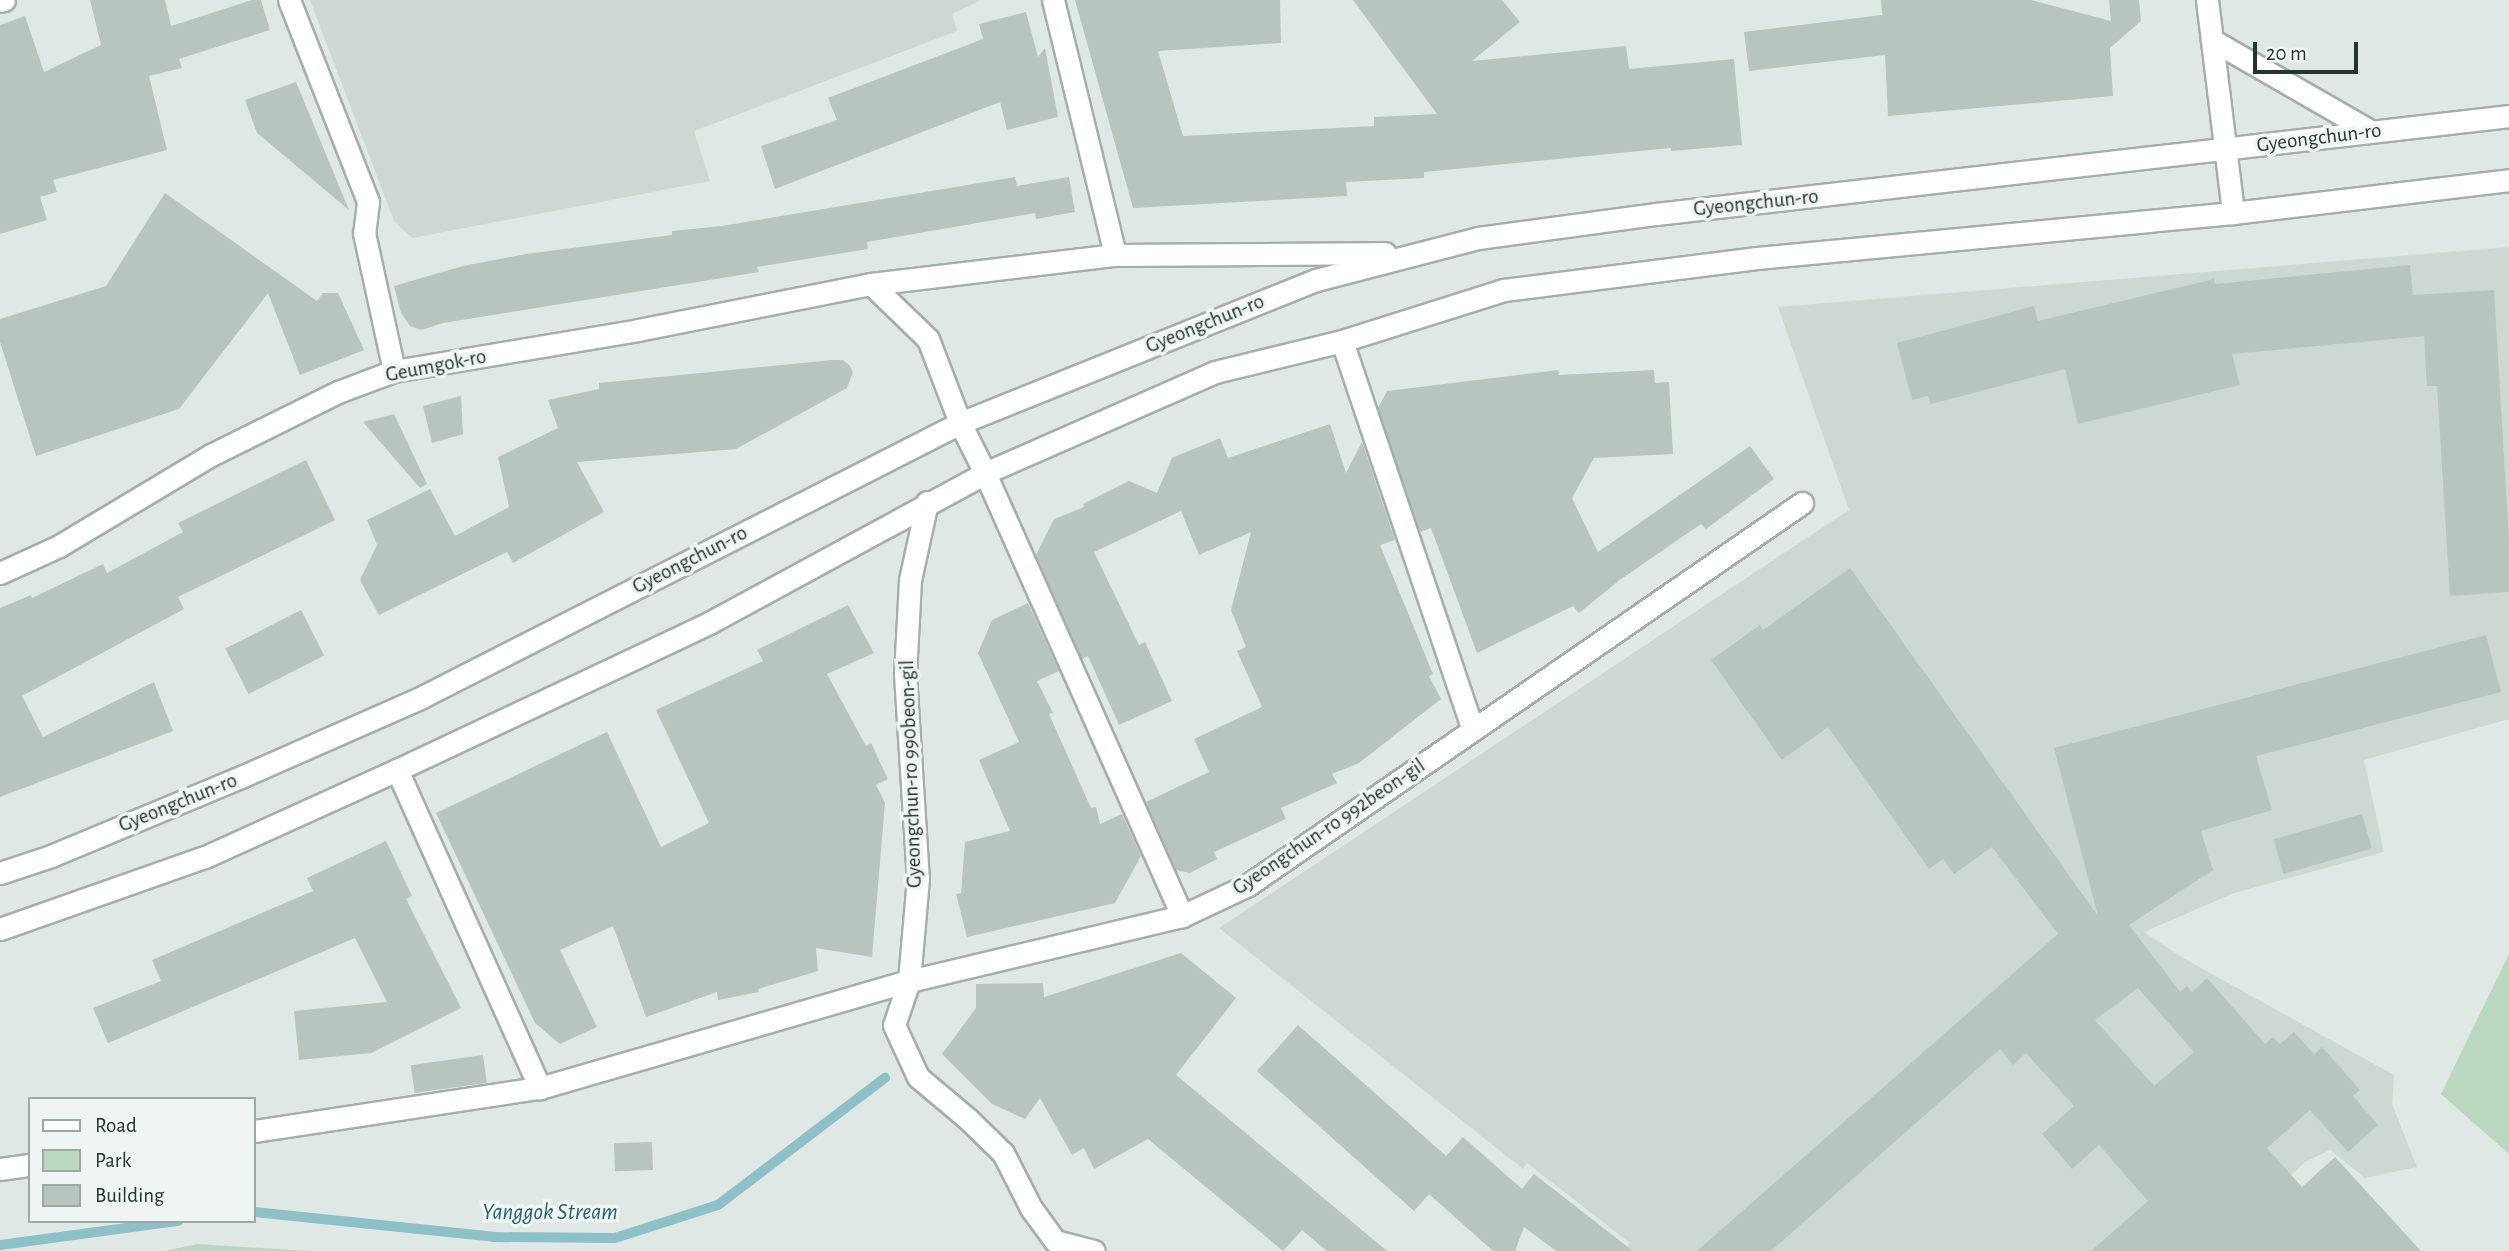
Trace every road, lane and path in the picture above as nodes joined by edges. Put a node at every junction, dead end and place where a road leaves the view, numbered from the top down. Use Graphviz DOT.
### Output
graph roads {
  1 [pos="289,0"];
  2 [pos="1053,0"];
  3 [pos="2207,0"];
  4 [pos="2211,40"];
  5 [pos="2509,116"];
  6 [pos="2370,131"];
  7 [pos="2225,150"];
  8 [pos="2509,180"];
  9 [pos="2233,213"];
  10 [pos="1417,253"];
  11 [pos="1115,255"];
  12 [pos="871,284"];
  13 [pos="1342,341"];
  14 [pos="394,371"];
  15 [pos="960,422"];
  16 [pos="985,473"];
  17 [pos="927,502"];
  18 [pos="1802,503"];
  19 [pos="0,573"];
  20 [pos="1473,730"];
  21 [pos="397,770"];
  22 [pos="0,873"];
  23 [pos="1182,916"];
  24 [pos="0,929"];
  25 [pos="909,981"];
  26 [pos="540,1088"];
  27 [pos="256,1131"];
  28 [pos="28,1165"];
  29 [pos="0,1169"];
  30 [pos="1094,1251"];
  1 -- 14 [label="street"];
  2 -- 11 [label="street"];
  3 -- 4 [label="street"];
  4 -- 6 [label="street"];
  4 -- 7 [label="street"];
  5 -- 6 [label="street, Gyeongchun-ro"];
  6 -- 7 [label="street, Gyeongchun-ro"];
  7 -- 9 [label="street"];
  7 -- 10 [label="street, Gyeongchun-ro"];
  8 -- 9 [label="street"];
  9 -- 13 [label="street"];
  10 -- 11 [label="street, Geumgok-ro"];
  10 -- 15 [label="street, Gyeongchun-ro"];
  11 -- 12 [label="street, Geumgok-ro"];
  12 -- 14 [label="street, Geumgok-ro"];
  12 -- 15 [label="street"];
  13 -- 16 [label="street"];
  13 -- 20 [label="street"];
  14 -- 19 [label="street, Geumgok-ro"];
  15 -- 16 [label="street"];
  15 -- 22 [label="street, Gyeongchun-ro"];
  16 -- 17 [label="street"];
  16 -- 23 [label="street"];
  17 -- 21 [label="street"];
  17 -- 25 [label="street, Gyeongchun-ro 990beon-gil"];
  18 -- 20 [label="street, Gyeongchun-ro 992beon-gil"];
  20 -- 23 [label="street, Gyeongchun-ro 992beon-gil"];
  21 -- 24 [label="street"];
  21 -- 26 [label="street"];
  23 -- 25 [label="street, Gyeongchun-ro 992beon-gil"];
  25 -- 26 [label="street, Gyeongchun-ro 992beon-gil"];
  25 -- 30 [label="street, Gyeongchun-ro 990beon-gil"];
  26 -- 27 [label="street, Gyeongchun-ro 992beon-gil"];
  28 -- 29 [label="street"];
}
